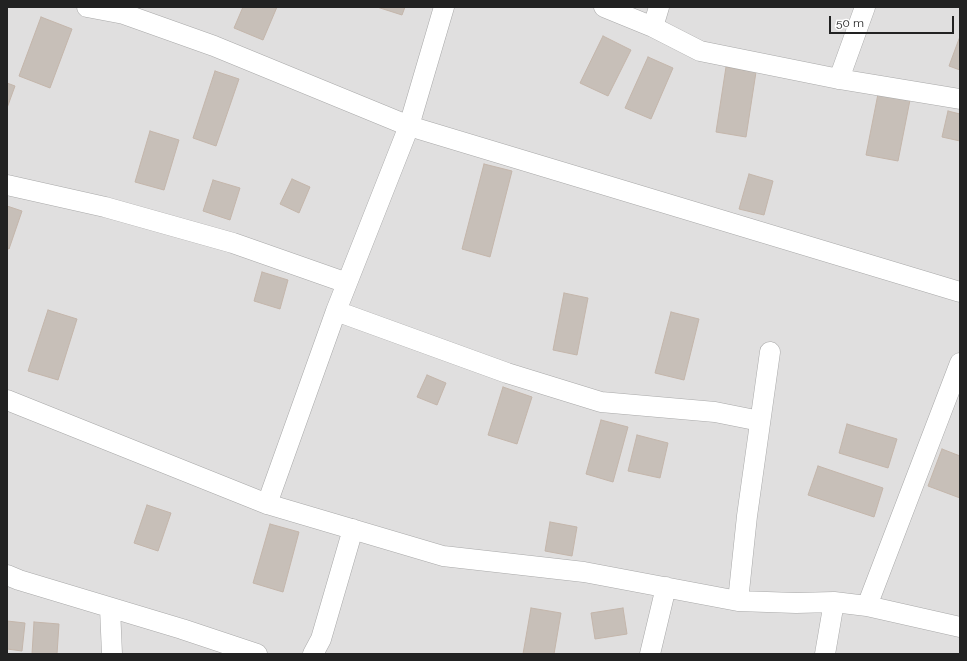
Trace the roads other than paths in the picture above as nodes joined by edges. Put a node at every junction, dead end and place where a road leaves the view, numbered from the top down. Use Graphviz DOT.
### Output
graph roads {
  1 [pos="87,7"];
  2 [pos="444,7"];
  3 [pos="604,7"];
  4 [pos="659,7"];
  5 [pos="864,7"];
  6 [pos="653,27"];
  7 [pos="839,79"];
  8 [pos="960,99"];
  9 [pos="409,126"];
  10 [pos="7,185"];
  11 [pos="347,283"];
  12 [pos="960,292"];
  13 [pos="336,311"];
  14 [pos="770,352"];
  15 [pos="960,363"];
  16 [pos="7,400"];
  17 [pos="760,421"];
  18 [pos="267,504"];
  19 [pos="353,529"];
  20 [pos="7,575"];
  21 [pos="666,587"];
  22 [pos="738,601"];
  23 [pos="834,602"];
  24 [pos="867,606"];
  25 [pos="110,608"];
  26 [pos="960,627"];
  27 [pos="112,654"];
  28 [pos="257,654"];
  29 [pos="313,654"];
  30 [pos="650,654"];
  31 [pos="825,654"];
  1 -- 9 [label="street"];
  2 -- 9 [label="street"];
  3 -- 6 [label="street"];
  4 -- 6 [label="street"];
  5 -- 7 [label="street"];
  6 -- 7 [label="street"];
  7 -- 8 [label="street"];
  9 -- 11 [label="street"];
  9 -- 12 [label="street"];
  10 -- 11 [label="street"];
  11 -- 13 [label="street"];
  13 -- 17 [label="street"];
  13 -- 18 [label="street"];
  14 -- 17 [label="street"];
  15 -- 24 [label="street"];
  16 -- 18 [label="street"];
  17 -- 22 [label="street"];
  18 -- 19 [label="street"];
  19 -- 21 [label="street"];
  19 -- 29 [label="street"];
  20 -- 25 [label="street"];
  21 -- 22 [label="street"];
  21 -- 30 [label="street"];
  22 -- 23 [label="street"];
  23 -- 24 [label="street"];
  23 -- 31 [label="street"];
  24 -- 26 [label="street"];
  25 -- 27 [label="street"];
  25 -- 28 [label="street"];
}
